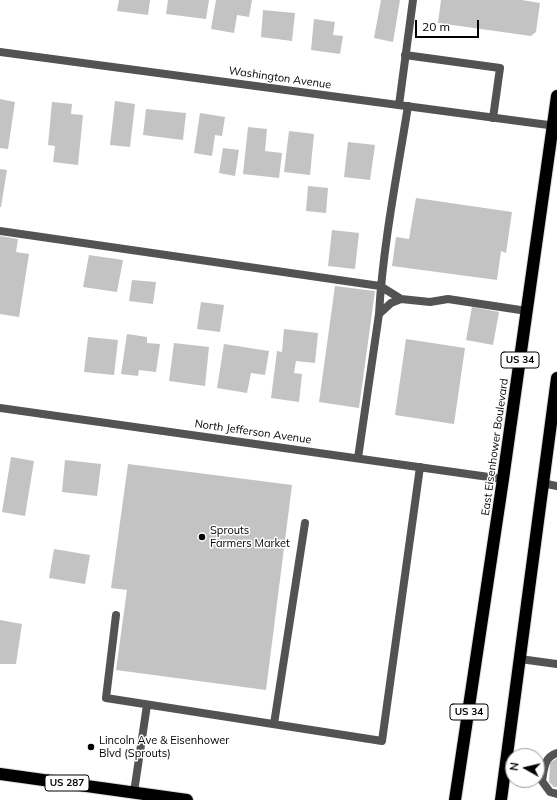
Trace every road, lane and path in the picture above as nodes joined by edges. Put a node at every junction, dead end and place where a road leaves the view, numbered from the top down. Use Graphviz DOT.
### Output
graph roads {
  1 [pos="413,0"];
  2 [pos="0,52"];
  3 [pos="405,55"];
  4 [pos="557,96"];
  5 [pos="403,106"];
  6 [pos="493,118"];
  7 [pos="555,126"];
  8 [pos="0,231"];
  9 [pos="380,286"];
  10 [pos="402,299"];
  11 [pos="527,311"];
  12 [pos="379,314"];
  13 [pos="557,378"];
  14 [pos="0,408"];
  15 [pos="358,458"];
  16 [pos="420,467"];
  17 [pos="504,479"];
  18 [pos="542,484"];
  19 [pos="557,486"];
  20 [pos="305,523"];
  21 [pos="116,615"];
  22 [pos="520,659"];
  23 [pos="557,664"];
  24 [pos="147,705"];
  25 [pos="274,724"];
  26 [pos="557,753"];
  27 [pos="0,774"];
  28 [pos="557,794"];
  29 [pos="134,796"];
  30 [pos="187,800"];
  31 [pos="455,800"];
  32 [pos="501,800"];
  1 -- 3 [label="street"];
  2 -- 5 [label="street, Washington Avenue"];
  3 -- 5 [label="street"];
  3 -- 6 [label="street"];
  4 -- 7 [label="highway, East Eisenhower Boulevard / US 34"];
  5 -- 6 [label="street, Washington Avenue"];
  5 -- 9 [label="street"];
  6 -- 7 [label="street, Washington Avenue"];
  7 -- 11 [label="highway, East Eisenhower Boulevard / US 34"];
  8 -- 9 [label="street"];
  9 -- 10 [label="street"];
  9 -- 12 [label="street"];
  10 -- 11 [label="street"];
  10 -- 12 [label="street"];
  11 -- 17 [label="highway, East Eisenhower Boulevard / US 34"];
  12 -- 15 [label="street"];
  13 -- 18 [label="highway"];
  14 -- 15 [label="street, North Jefferson Avenue"];
  15 -- 16 [label="street, North Jefferson Avenue"];
  16 -- 17 [label="street, North Jefferson Avenue"];
  16 -- 25 [label="street"];
  17 -- 31 [label="highway, East Eisenhower Boulevard / US 34"];
  18 -- 19 [label="street"];
  18 -- 22 [label="highway"];
  20 -- 25 [label="street"];
  21 -- 24 [label="street"];
  22 -- 23 [label="street"];
  22 -- 32 [label="highway"];
  24 -- 25 [label="street"];
  24 -- 29 [label="street"];
  26 -- 28 [label="street"];
  27 -- 29 [label="highway, US 287"];
  29 -- 30 [label="highway, US 287"];
}
